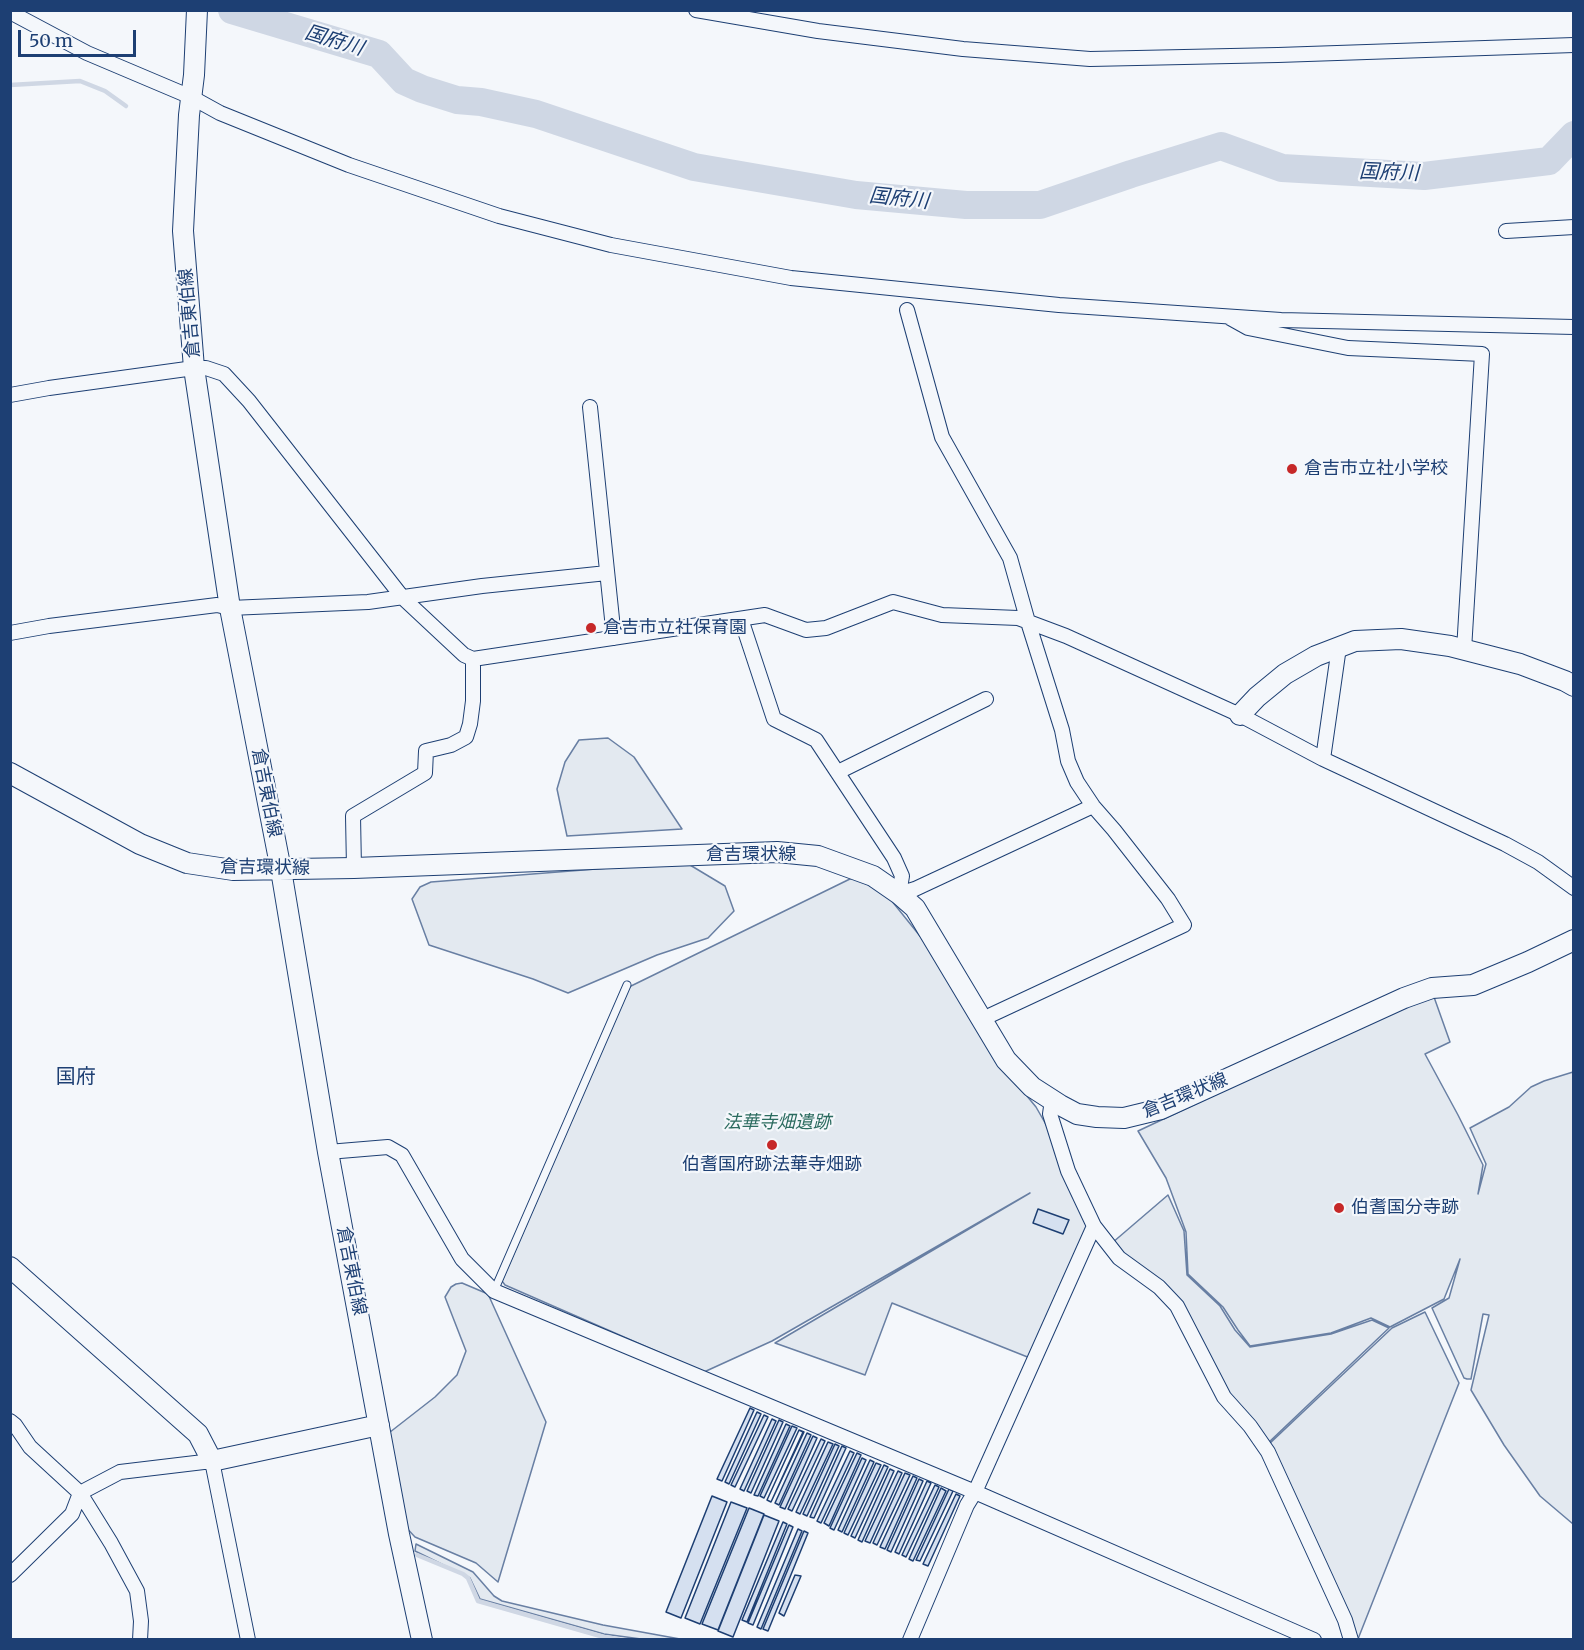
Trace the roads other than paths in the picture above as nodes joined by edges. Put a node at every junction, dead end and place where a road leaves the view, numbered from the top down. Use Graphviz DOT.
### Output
graph roads {
  1 [pos="197,10"];
  2 [pos="696,10"];
  3 [pos="10,12"];
  4 [pos="1574,45"];
  5 [pos="191,97"];
  6 [pos="1574,227"];
  7 [pos="1506,231"];
  8 [pos="907,310"];
  9 [pos="1226,315"];
  10 [pos="1574,327"];
  11 [pos="194,368"];
  12 [pos="10,395"];
  13 [pos="590,407"];
  14 [pos="608,573"];
  15 [pos="403,598"];
  16 [pos="230,608"];
  17 [pos="741,619"];
  18 [pos="1028,622"];
  19 [pos="10,633"];
  20 [pos="614,638"];
  21 [pos="1339,647"];
  22 [pos="1464,650"];
  23 [pos="473,659"];
  24 [pos="1574,686"];
  25 [pos="986,699"];
  26 [pos="1240,715"];
  27 [pos="1323,759"];
  28 [pos="838,772"];
  29 [pos="10,773"];
  30 [pos="1093,806"];
  31 [pos="354,868"];
  32 [pos="281,870"];
  33 [pos="1574,888"];
  34 [pos="899,894"];
  35 [pos="1574,940"];
  36 [pos="627,985"];
  37 [pos="991,1015"];
  38 [pos="1052,1100"];
  39 [pos="328,1152"];
  40 [pos="1094,1226"];
  41 [pos="10,1267"];
  42 [pos="494,1291"];
  43 [pos="10,1421"];
  44 [pos="379,1425"];
  45 [pos="212,1461"];
  46 [pos="975,1492"];
  47 [pos="80,1493"];
  48 [pos="10,1575"];
  49 [pos="140,1640"];
  50 [pos="248,1640"];
  51 [pos="422,1640"];
  52 [pos="910,1640"];
  53 [pos="1314,1640"];
  54 [pos="1351,1640"];
  1 -- 5 [label="main road, 倉吉東伯線"];
  2 -- 4 [label="street"];
  3 -- 5 [label="street"];
  5 -- 9 [label="street"];
  5 -- 11 [label="main road, 倉吉東伯線"];
  6 -- 7 [label="street"];
  8 -- 18 [label="street"];
  9 -- 10 [label="street"];
  9 -- 22 [label="street"];
  11 -- 12 [label="street"];
  11 -- 15 [label="street"];
  11 -- 16 [label="main road, 倉吉東伯線"];
  13 -- 14 [label="street"];
  14 -- 15 [label="street"];
  14 -- 20 [label="street"];
  15 -- 16 [label="street"];
  15 -- 23 [label="street"];
  16 -- 19 [label="street"];
  16 -- 32 [label="main road, 倉吉東伯線"];
  17 -- 18 [label="street"];
  17 -- 20 [label="street"];
  17 -- 28 [label="street"];
  18 -- 26 [label="street"];
  18 -- 30 [label="street"];
  20 -- 23 [label="street"];
  21 -- 22 [label="main road"];
  21 -- 26 [label="main road"];
  21 -- 27 [label="street"];
  22 -- 24 [label="main road"];
  23 -- 31 [label="street"];
  25 -- 28 [label="street"];
  26 -- 27 [label="street"];
  27 -- 33 [label="street"];
  28 -- 34 [label="street"];
  29 -- 32 [label="main road, 倉吉環状線"];
  30 -- 34 [label="street"];
  30 -- 37 [label="street"];
  31 -- 32 [label="main road, 倉吉環状線"];
  31 -- 34 [label="main road, 倉吉環状線"];
  32 -- 39 [label="main road, 倉吉東伯線"];
  34 -- 38 [label="main road, 倉吉環状線"];
  35 -- 38 [label="main road, 倉吉環状線"];
  36 -- 42 [label="lane"];
  38 -- 40 [label="street"];
  39 -- 42 [label="street"];
  39 -- 44 [label="main road, 倉吉東伯線"];
  40 -- 46 [label="street"];
  40 -- 54 [label="street"];
  41 -- 45 [label="main road"];
  42 -- 46 [label="street"];
  43 -- 47 [label="street"];
  44 -- 45 [label="main road"];
  44 -- 51 [label="main road, 倉吉東伯線"];
  45 -- 47 [label="street"];
  45 -- 50 [label="street"];
  46 -- 52 [label="street"];
  46 -- 53 [label="street"];
  47 -- 48 [label="street"];
  47 -- 49 [label="street"];
}
